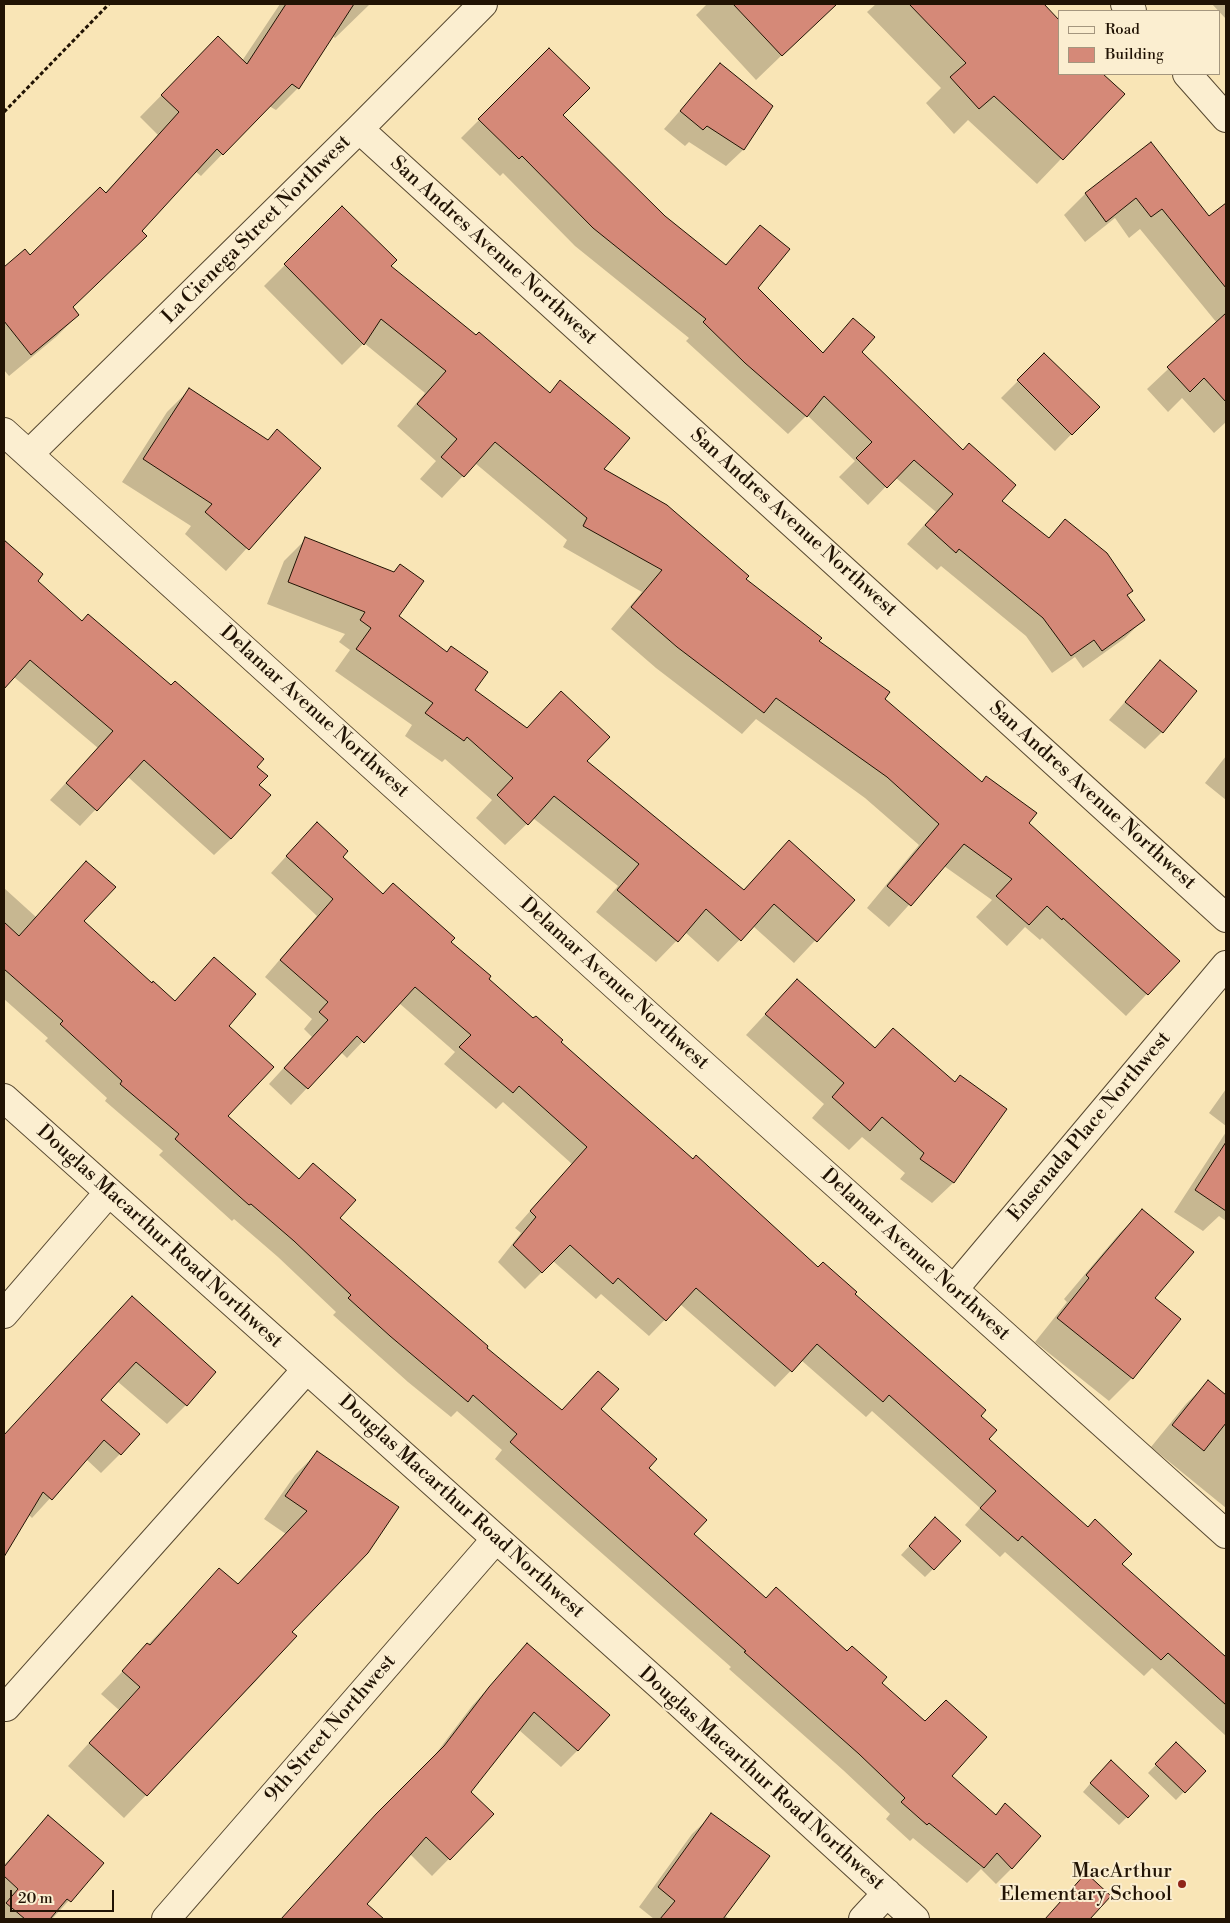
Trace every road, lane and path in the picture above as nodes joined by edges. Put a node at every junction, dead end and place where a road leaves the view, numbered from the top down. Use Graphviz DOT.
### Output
graph roads {
  1 [pos="109,4"];
  2 [pos="483,4"];
  3 [pos="1188,75"];
  4 [pos="4,112"];
  5 [pos="1226,118"];
  6 [pos="359,129"];
  7 [pos="4,432"];
  8 [pos="29,454"];
  9 [pos="1226,918"];
  10 [pos="1226,966"];
  11 [pos="4,1098"];
  12 [pos="108,1192"];
  13 [pos="954,1289"];
  14 [pos="4,1314"];
  15 [pos="306,1370"];
  16 [pos="1226,1534"];
  17 [pos="496,1539"];
  18 [pos="6,1707"];
  19 [pos="886,1893"];
  20 [pos="166,1919"];
  21 [pos="863,1919"];
  22 [pos="916,1919"];
  1 -- 4 [label="path"];
  2 -- 6 [label="street, La Cienega Street Northwest"];
  3 -- 5 [label="street"];
  6 -- 8 [label="street, La Cienega Street Northwest"];
  6 -- 9 [label="street, San Andres Avenue Northwest"];
  7 -- 8 [label="street, Delamar Avenue Northwest"];
  8 -- 13 [label="street, Delamar Avenue Northwest"];
  10 -- 13 [label="street, Ensenada Place Northwest"];
  11 -- 12 [label="street, Douglas Macarthur Road Northwest"];
  12 -- 14 [label="street"];
  12 -- 15 [label="street, Douglas Macarthur Road Northwest"];
  13 -- 16 [label="street, Delamar Avenue Northwest"];
  15 -- 17 [label="street, Douglas Macarthur Road Northwest"];
  15 -- 18 [label="street"];
  17 -- 19 [label="street, Douglas Macarthur Road Northwest"];
  17 -- 20 [label="street, 9th Street Northwest"];
  19 -- 21 [label="street"];
  19 -- 22 [label="street, Douglas Macarthur Road Northwest"];
}
